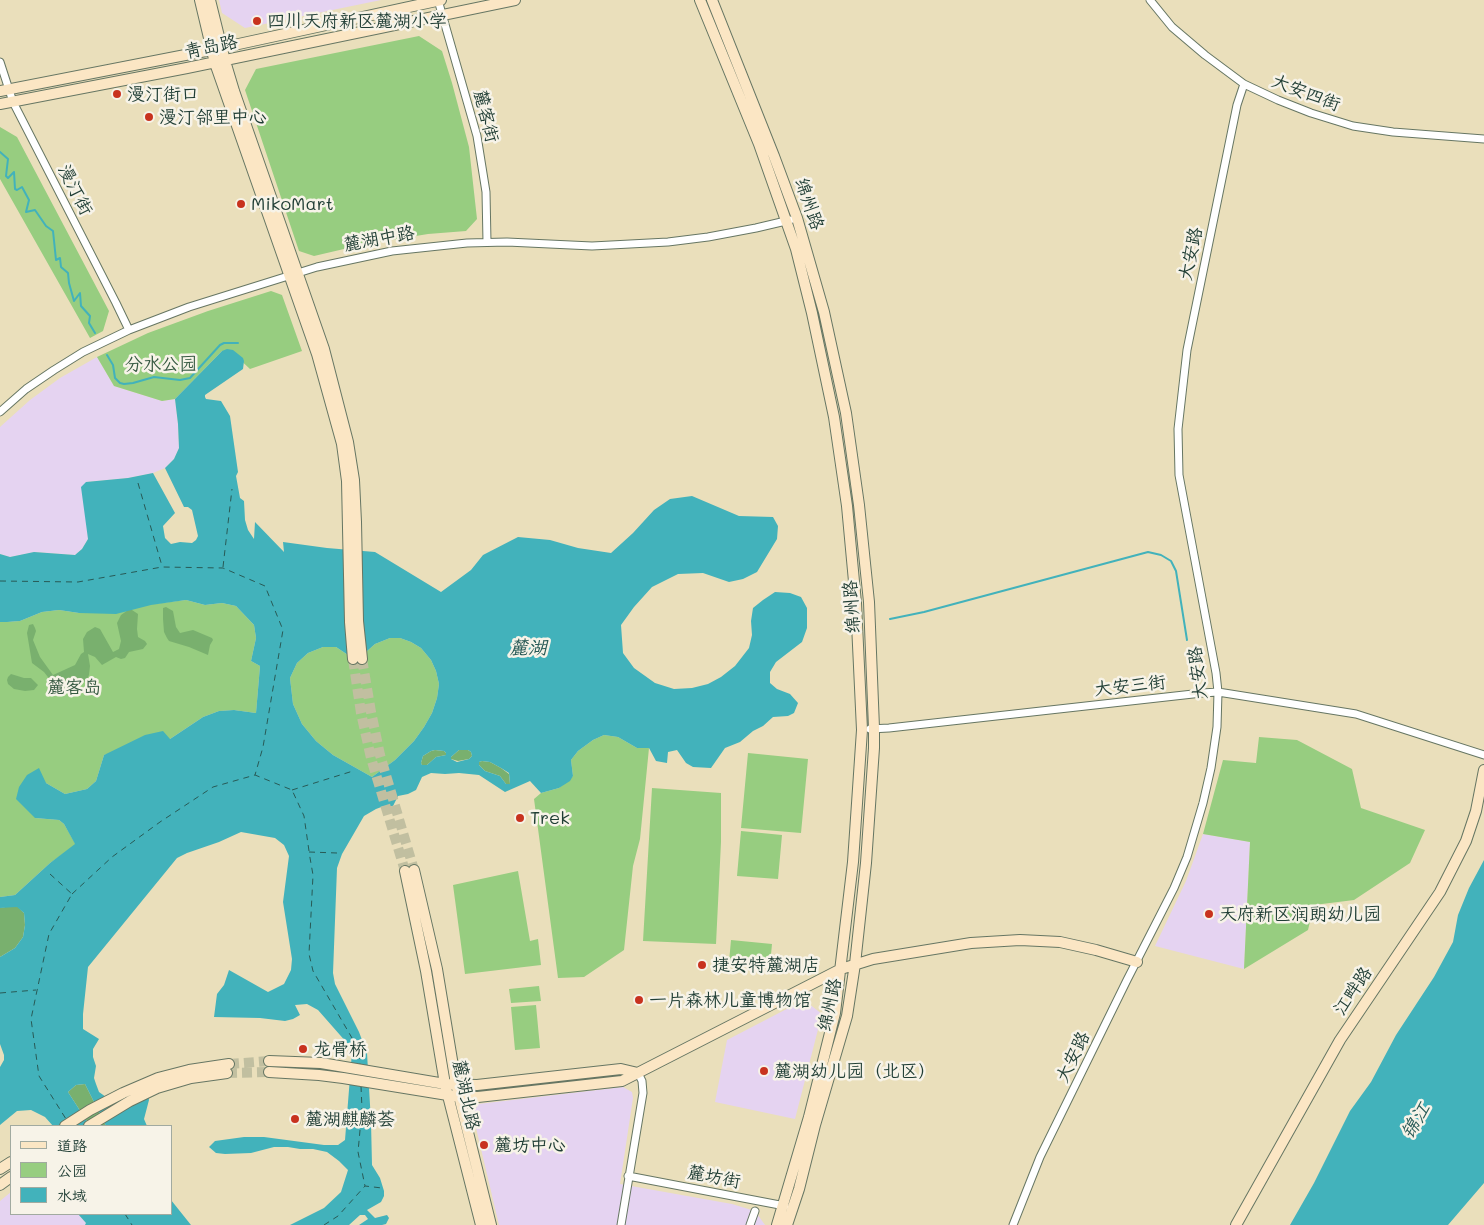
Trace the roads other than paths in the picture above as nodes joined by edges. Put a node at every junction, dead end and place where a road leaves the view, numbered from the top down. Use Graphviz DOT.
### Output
graph roads {
  1 [pos="200,0"];
  2 [pos="210,0"];
  3 [pos="439,0"];
  4 [pos="516,0"];
  5 [pos="700,0"];
  6 [pos="712,0"];
  7 [pos="1150,0"];
  8 [pos="442,15"];
  9 [pos="216,49"];
  10 [pos="0,62"];
  11 [pos="220,62"];
  12 [pos="1244,84"];
  13 [pos="4,90"];
  14 [pos="14,102"];
  15 [pos="0,104"];
  16 [pos="1484,139"];
  17 [pos="792,219"];
  18 [pos="487,242"];
  19 [pos="294,274"];
  20 [pos="129,330"];
  21 [pos="0,412"];
  22 [pos="357,659"];
  23 [pos="1218,692"];
  24 [pos="874,728"];
  25 [pos="862,730"];
  26 [pos="1484,756"];
  27 [pos="1484,770"];
  28 [pos="1137,962"];
  29 [pos="855,964"];
  30 [pos="840,969"];
  31 [pos="269,1061"];
  32 [pos="228,1068"];
  33 [pos="269,1072"];
  34 [pos="638,1073"];
  35 [pos="445,1084"];
  36 [pos="456,1084"];
  37 [pos="448,1096"];
  38 [pos="127,1097"];
  39 [pos="460,1097"];
  40 [pos="67,1125"];
  41 [pos="89,1125"];
  42 [pos="628,1176"];
  43 [pos="782,1205"];
  44 [pos="793,1207"];
  45 [pos="755,1211"];
  46 [pos="481,1225"];
  47 [pos="492,1225"];
  48 [pos="620,1225"];
  49 [pos="750,1225"];
  50 [pos="777,1225"];
  51 [pos="787,1225"];
  52 [pos="1013,1225"];
  53 [pos="1236,1225"];
  1 -- 9 [label="street"];
  2 -- 9 [label="street"];
  3 -- 8 [label="street, 麓客街"];
  3 -- 9 [label="street, 青岛路"];
  4 -- 8 [label="street, 青岛路"];
  5 -- 17 [label="street, 绵州路"];
  6 -- 17 [label="street, 绵州路"];
  7 -- 12 [label="street, 大安四街"];
  8 -- 11 [label="street, 青岛路"];
  8 -- 18 [label="street, 麓客街"];
  9 -- 11 [label="street"];
  9 -- 13 [label="street, 青岛路"];
  10 -- 13 [label="street, 漫汀街"];
  11 -- 14 [label="street, 青岛路"];
  11 -- 19 [label="street"];
  12 -- 16 [label="street, 大安四街"];
  12 -- 23 [label="street, 大安路"];
  13 -- 14 [label="street, 漫汀街"];
  14 -- 15 [label="street, 青岛路"];
  14 -- 20 [label="street, 漫汀街"];
  17 -- 18 [label="street, 麓湖中路"];
  17 -- 24 [label="street, 绵州路"];
  17 -- 25 [label="street, 绵州路"];
  18 -- 19 [label="street, 麓湖中路"];
  19 -- 20 [label="street, 麓湖中路"];
  19 -- 22 [label="street"];
  20 -- 21 [label="street, 麓湖中路"];
  23 -- 24 [label="street, 大安三街"];
  23 -- 26 [label="street, 大安三街"];
  23 -- 28 [label="street, 大安路"];
  24 -- 25 [label="street, 大安三街"];
  24 -- 29 [label="street, 绵州路"];
  25 -- 30 [label="street, 绵州路"];
  27 -- 53 [label="street, 江畔路"];
  28 -- 29 [label="street"];
  28 -- 52 [label="street, 大安路"];
  29 -- 30 [label="street"];
  29 -- 44 [label="street, 绵州路"];
  30 -- 34 [label="street"];
  30 -- 43 [label="street, 绵州路"];
  31 -- 35 [label="street"];
  32 -- 38 [label="street"];
  33 -- 37 [label="street"];
  34 -- 36 [label="street"];
  34 -- 39 [label="street"];
  34 -- 42 [label="street"];
  35 -- 36 [label="street"];
  35 -- 36 [label="street, 麓湖北路"];
  35 -- 37 [label="street, 麓湖北路"];
  36 -- 39 [label="street"];
  37 -- 39 [label="street"];
  37 -- 46 [label="street, 麓湖北路"];
  38 -- 40 [label="street"];
  38 -- 41 [label="street"];
  39 -- 47 [label="street"];
  42 -- 43 [label="street, 麓坊街"];
  42 -- 48 [label="street"];
  43 -- 44 [label="street, 麓坊街"];
  43 -- 50 [label="street, 绵州路"];
  44 -- 51 [label="street, 绵州路"];
  45 -- 49 [label="street"];
}
